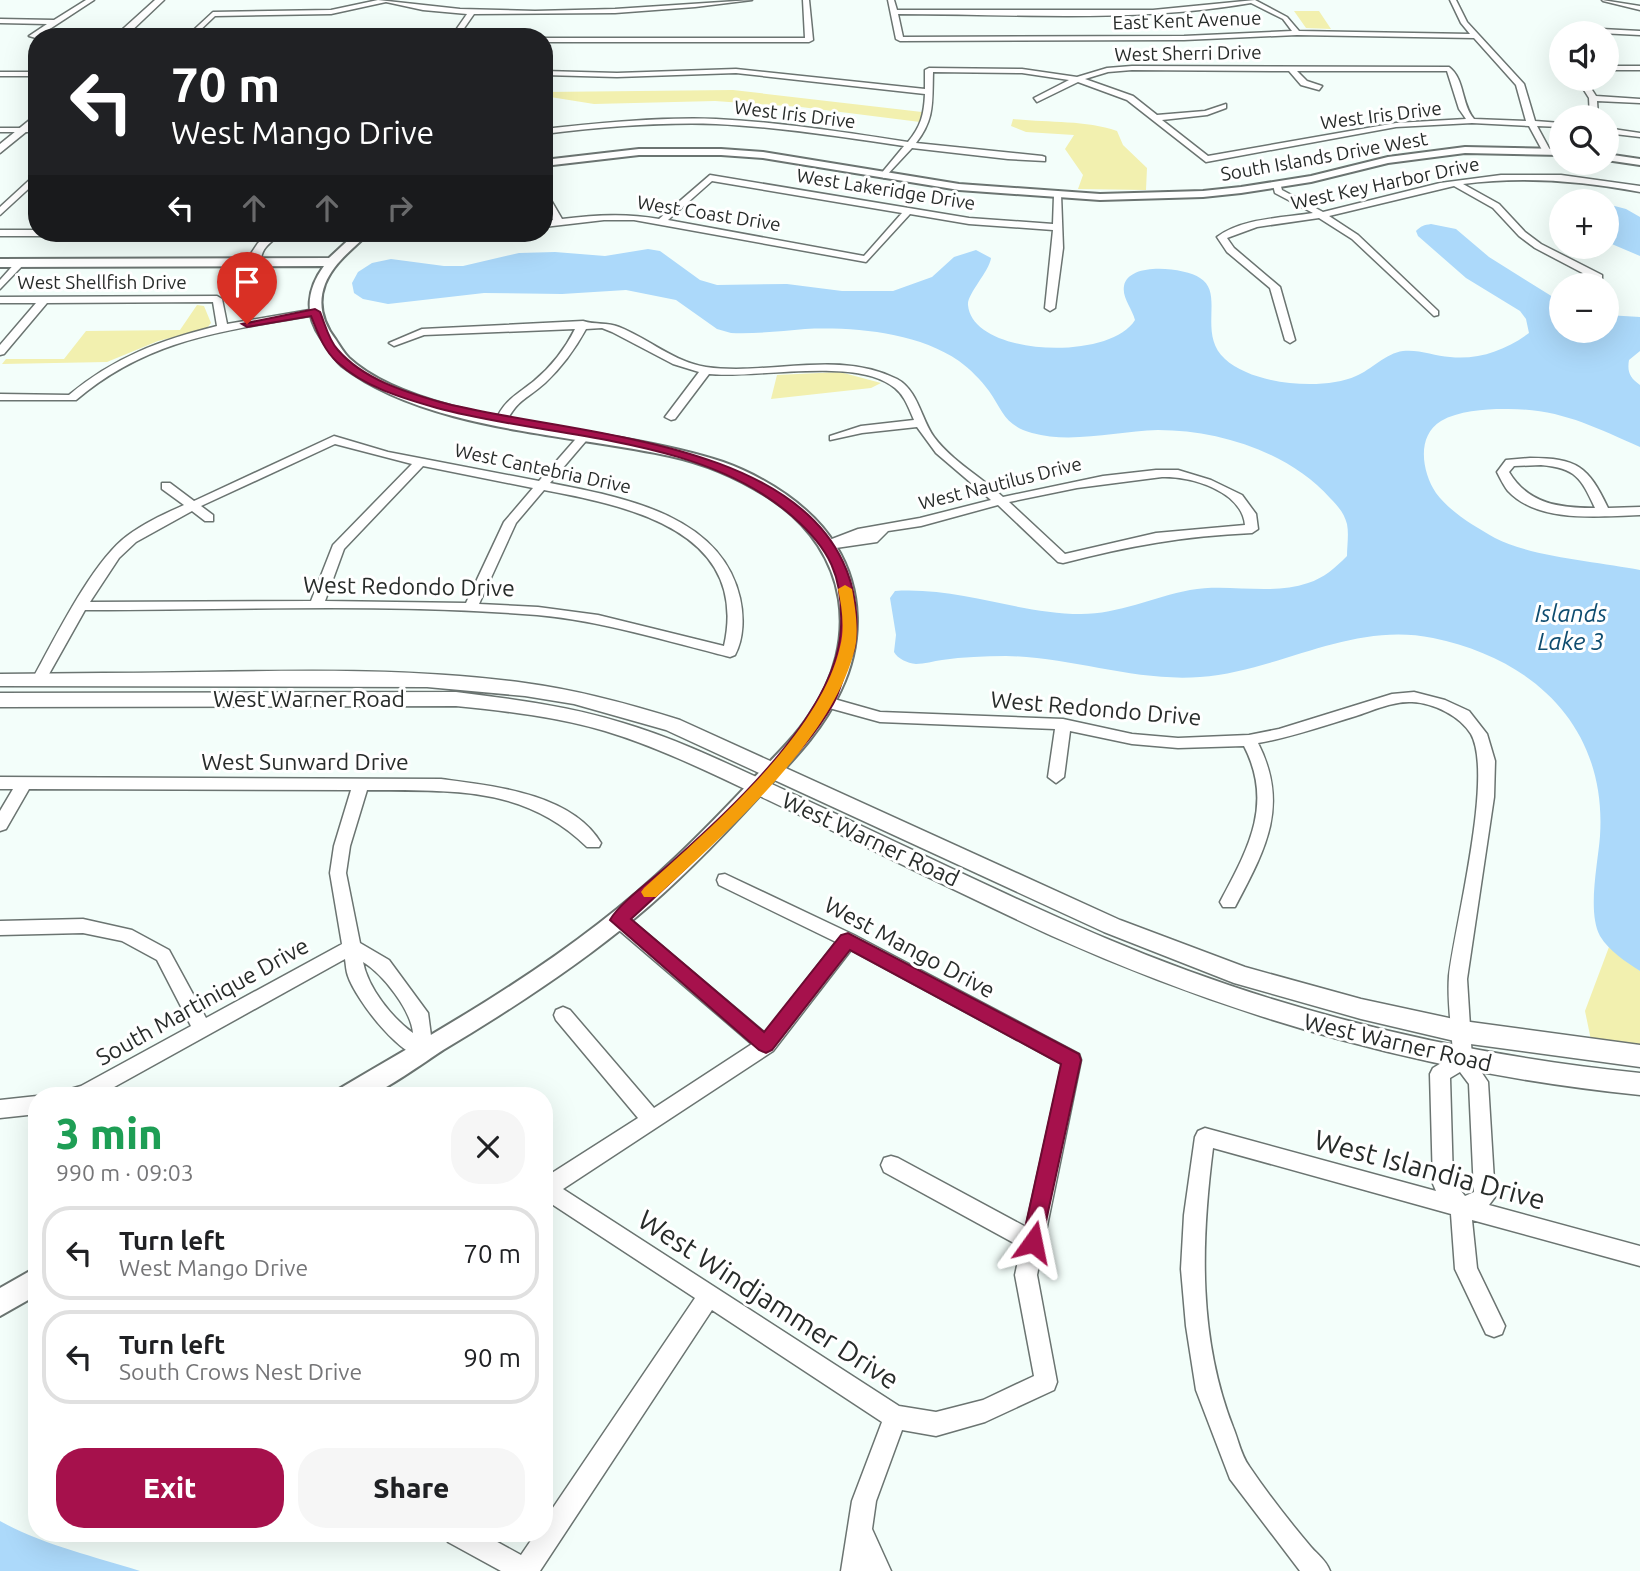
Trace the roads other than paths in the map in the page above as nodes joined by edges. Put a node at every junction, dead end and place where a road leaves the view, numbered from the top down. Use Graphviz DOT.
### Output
graph roads {
  1 [pos="90,0"];
  2 [pos="160,0"];
  3 [pos="171,0"];
  4 [pos="387,0"];
  5 [pos="749,0"];
  6 [pos="806,0"];
  7 [pos="891,0"];
  8 [pos="1251,0"];
  9 [pos="1453,0"];
  10 [pos="1605,0"];
  11 [pos="1640,8"];
  12 [pos="472,12"];
  13 [pos="894,12"];
  14 [pos="0,22"];
  15 [pos="52,22"];
  16 [pos="44,28"];
  17 [pos="129,28"];
  18 [pos="141,28"];
  19 [pos="198,28"];
  20 [pos="460,28"];
  21 [pos="1619,32"];
  22 [pos="1297,33"];
  23 [pos="1640,33"];
  24 [pos="1475,36"];
  25 [pos="553,40"];
  26 [pos="1291,68"];
  27 [pos="1619,68"];
  28 [pos="1640,68"];
  29 [pos="553,73"];
  30 [pos="4,74"];
  31 [pos="28,74"];
  32 [pos="1077,79"];
  33 [pos="0,82"];
  34 [pos="1319,88"];
  35 [pos="1589,91"];
  36 [pos="928,92"];
  37 [pos="1593,98"];
  38 [pos="1037,100"];
  39 [pos="1640,101"];
  40 [pos="1593,105"];
  41 [pos="1223,106"];
  42 [pos="1156,118"];
  43 [pos="1472,121"];
  44 [pos="1530,121"];
  45 [pos="1549,123"];
  46 [pos="28,125"];
  47 [pos="0,130"];
  48 [pos="23,130"];
  49 [pos="28,130"];
  50 [pos="553,131"];
  51 [pos="1619,132"];
  52 [pos="1640,135"];
  53 [pos="911,145"];
  54 [pos="0,150"];
  55 [pos="1546,150"];
  56 [pos="1549,150"];
  57 [pos="1042,159"];
  58 [pos="1619,159"];
  59 [pos="553,162"];
  60 [pos="1640,162"];
  61 [pos="884,175"];
  62 [pos="1455,183"];
  63 [pos="28,185"];
  64 [pos="1277,185"];
  65 [pos="1640,189"];
  66 [pos="1058,196"];
  67 [pos="553,210"];
  68 [pos="0,212"];
  69 [pos="907,212"];
  70 [pos="1322,215"];
  71 [pos="663,220"];
  72 [pos="559,222"];
  73 [pos="553,223"];
  74 [pos="1057,227"];
  75 [pos="0,233"];
  76 [pos="28,233"];
  77 [pos="272,242"];
  78 [pos="352,242"];
  79 [pos="257,262"];
  80 [pos="329,262"];
  81 [pos="0,263"];
  82 [pos="20,263"];
  83 [pos="1590,273"];
  84 [pos="0,286"];
  85 [pos="0,300"];
  86 [pos="44,300"];
  87 [pos="1050,308"];
  88 [pos="315,312"];
  89 [pos="1434,313"];
  90 [pos="583,324"];
  91 [pos="223,328"];
  92 [pos="1290,340"];
  93 [pos="394,342"];
  94 [pos="0,352"];
  95 [pos="706,370"];
  96 [pos="0,397"];
  97 [pos="671,417"];
  98 [pos="502,420"];
  99 [pos="920,423"];
  100 [pos="585,435"];
  101 [pos="834,438"];
  102 [pos="420,462"];
  103 [pos="166,486"];
  104 [pos="541,486"];
  105 [pos="1001,501"];
  106 [pos="192,506"];
  107 [pos="1640,510"];
  108 [pos="1602,511"];
  109 [pos="209,518"];
  110 [pos="829,545"];
  111 [pos="81,606"];
  112 [pos="316,606"];
  113 [pos="471,607"];
  114 [pos="730,652"];
  115 [pos="0,680"];
  116 [pos="39,680"];
  117 [pos="0,700"];
  118 [pos="827,702"];
  119 [pos="1063,724"];
  120 [pos="1248,740"];
  121 [pos="1056,777"];
  122 [pos="765,778"];
  123 [pos="0,783"];
  124 [pos="24,783"];
  125 [pos="361,784"];
  126 [pos="0,825"];
  127 [pos="593,843"];
  128 [pos="725,880"];
  129 [pos="1229,902"];
  130 [pos="619,920"];
  131 [pos="0,928"];
  132 [pos="848,940"];
  133 [pos="352,947"];
  134 [pos="563,1015"];
  135 [pos="202,1029"];
  136 [pos="1463,1032"];
  137 [pos="766,1045"];
  138 [pos="424,1051"];
  139 [pos="1640,1056"];
  140 [pos="1463,1060"];
  141 [pos="1640,1084"];
  142 [pos="96,1087"];
  143 [pos="362,1087"];
  144 [pos="28,1106"];
  145 [pos="0,1109"];
  146 [pos="651,1119"];
  147 [pos="891,1165"];
  148 [pos="553,1184"];
  149 [pos="553,1194"];
  150 [pos="1461,1207"];
  151 [pos="1033,1242"];
  152 [pos="1640,1256"];
  153 [pos="28,1286"];
  154 [pos="709,1296"];
  155 [pos="0,1303"];
  156 [pos="1494,1326"];
  157 [pos="895,1417"];
  158 [pos="553,1529"];
  159 [pos="860,1531"];
  160 [pos="473,1542"];
  161 [pos="544,1542"];
  162 [pos="525,1571"];
  163 [pos="853,1571"];
  164 [pos="879,1571"];
  165 [pos="1318,1571"];
  1 -- 15 [label="street"];
  2 -- 17 [label="main road"];
  3 -- 18 [label="main road"];
  4 -- 12 [label="street"];
  4 -- 19 [label="street"];
  5 -- 12 [label="street"];
  6 -- 25 [label="street"];
  7 -- 13 [label="street"];
  8 -- 13 [label="street"];
  8 -- 22 [label="street"];
  9 -- 24 [label="street"];
  10 -- 11 [label="street"];
  12 -- 20 [label="street"];
  13 -- 22 [label="street, East Kent Avenue"];
  14 -- 15 [label="street"];
  15 -- 16 [label="street"];
  21 -- 23 [label="street"];
  22 -- 24 [label="street, East Kent Avenue"];
  24 -- 44 [label="street"];
  26 -- 32 [label="street, West Sherri Drive"];
  26 -- 34 [label="street"];
  26 -- 43 [label="street, West Sherri Drive"];
  27 -- 28 [label="street"];
  29 -- 36 [label="street"];
  30 -- 31 [label="street"];
  30 -- 33 [label="street"];
  32 -- 36 [label="street, West Sherri Drive"];
  32 -- 38 [label="street"];
  32 -- 42 [label="street"];
  35 -- 37 [label="street"];
  36 -- 53 [label="street"];
  37 -- 39 [label="street"];
  37 -- 40 [label="street"];
  41 -- 42 [label="street"];
  42 -- 43 [label="street, West Iris Drive"];
  43 -- 44 [label="street, West Iris Drive"];
  44 -- 45 [label="street, West Iris Drive"];
  44 -- 55 [label="street"];
  46 -- 48 [label="main road"];
  47 -- 48 [label="street"];
  48 -- 49 [label="street"];
  48 -- 54 [label="main road"];
  50 -- 53 [label="street, West Iris Drive"];
  51 -- 52 [label="street"];
  53 -- 57 [label="street, West Iris Drive"];
  53 -- 61 [label="street"];
  55 -- 56 [label="street, South Islands Drive West"];
  55 -- 64 [label="street, South Islands Drive West"];
  58 -- 60 [label="street"];
  59 -- 61 [label="street, South Islands Drive West"];
  61 -- 66 [label="street, South Islands Drive West"];
  62 -- 65 [label="street, West Key Harbor Drive"];
  62 -- 70 [label="street, West Key Harbor Drive"];
  62 -- 83 [label="street"];
  63 -- 68 [label="street"];
  64 -- 66 [label="street, South Islands Drive West"];
  64 -- 70 [label="street"];
  66 -- 74 [label="street"];
  67 -- 72 [label="street"];
  69 -- 71 [label="street, West Lakeridge Drive"];
  69 -- 71 [label="street, West Coast Drive"];
  69 -- 74 [label="street, West Lakeridge Drive"];
  70 -- 89 [label="street"];
  70 -- 92 [label="street, West Key Harbor Drive"];
  71 -- 72 [label="street, West Coast Drive"];
  72 -- 73 [label="street, West Coast Drive"];
  74 -- 87 [label="street"];
  75 -- 76 [label="street"];
  77 -- 79 [label="street"];
  78 -- 80 [label="street"];
  79 -- 80 [label="street"];
  79 -- 82 [label="street"];
  80 -- 88 [label="street"];
  81 -- 82 [label="street"];
  82 -- 84 [label="street"];
  85 -- 86 [label="street, West Shellfish Drive"];
  86 -- 91 [label="street, West Shellfish Drive"];
  86 -- 94 [label="street"];
  88 -- 91 [label="street"];
  88 -- 98 [label="street"];
  90 -- 93 [label="street"];
  90 -- 95 [label="street"];
  90 -- 98 [label="street"];
  91 -- 96 [label="street"];
  95 -- 97 [label="street"];
  95 -- 99 [label="street"];
  98 -- 100 [label="street"];
  99 -- 101 [label="street"];
  99 -- 105 [label="street"];
  100 -- 104 [label="street"];
  100 -- 110 [label="street"];
  102 -- 104 [label="street, West Cantebria Drive"];
  102 -- 106 [label="street, West Cantebria Drive"];
  102 -- 112 [label="street"];
  103 -- 106 [label="street"];
  104 -- 113 [label="street"];
  104 -- 114 [label="street, West Cantebria Drive"];
  105 -- 105 [label="street, West Nautilus Drive"];
  105 -- 110 [label="street, West Nautilus Drive"];
  106 -- 109 [label="street"];
  106 -- 111 [label="street"];
  107 -- 108 [label="street"];
  108 -- 108 [label="street"];
  110 -- 118 [label="street"];
  111 -- 112 [label="street, West Redondo Drive"];
  111 -- 116 [label="street"];
  112 -- 113 [label="street, West Redondo Drive"];
  113 -- 114 [label="street, West Redondo Drive"];
  115 -- 116 [label="main road, West Warner Road"];
  116 -- 122 [label="main road, West Warner Road"];
  117 -- 122 [label="main road, West Warner Road"];
  118 -- 119 [label="street, West Redondo Drive"];
  118 -- 122 [label="street"];
  119 -- 120 [label="street, West Redondo Drive"];
  119 -- 121 [label="street"];
  120 -- 129 [label="street"];
  120 -- 136 [label="street, West Redondo Drive"];
  122 -- 130 [label="street"];
  122 -- 136 [label="main road, West Warner Road"];
  122 -- 140 [label="main road, West Warner Road"];
  123 -- 124 [label="street, West Sunward Drive"];
  124 -- 125 [label="street, West Sunward Drive"];
  124 -- 126 [label="street"];
  125 -- 127 [label="street, West Sunward Drive"];
  125 -- 133 [label="street"];
  128 -- 132 [label="street, West Mango Drive"];
  130 -- 137 [label="street"];
  130 -- 138 [label="street"];
  131 -- 135 [label="street"];
  132 -- 137 [label="street"];
  132 -- 151 [label="street, West Mango Drive"];
  133 -- 135 [label="street, South Martinique Drive"];
  133 -- 138 [label="street"];
  133 -- 138 [label="street"];
  134 -- 146 [label="street"];
  135 -- 142 [label="street, South Martinique Drive"];
  136 -- 139 [label="main road, West Warner Road"];
  136 -- 140 [label="street"];
  137 -- 146 [label="street"];
  138 -- 143 [label="street"];
  140 -- 141 [label="main road, West Warner Road"];
  140 -- 150 [label="street"];
  140 -- 150 [label="street"];
  144 -- 145 [label="street"];
  146 -- 148 [label="street"];
  147 -- 151 [label="street"];
  149 -- 154 [label="street, West Windjammer Drive"];
  150 -- 152 [label="street, West Islandia Drive"];
  150 -- 156 [label="street"];
  150 -- 165 [label="street, West Islandia Drive"];
  151 -- 157 [label="street, West Windjammer Drive"];
  153 -- 155 [label="street"];
  154 -- 157 [label="street, West Windjammer Drive"];
  154 -- 158 [label="street"];
  157 -- 159 [label="street"];
  159 -- 163 [label="street"];
  159 -- 164 [label="street"];
  160 -- 162 [label="street"];
  161 -- 162 [label="street"];
}
